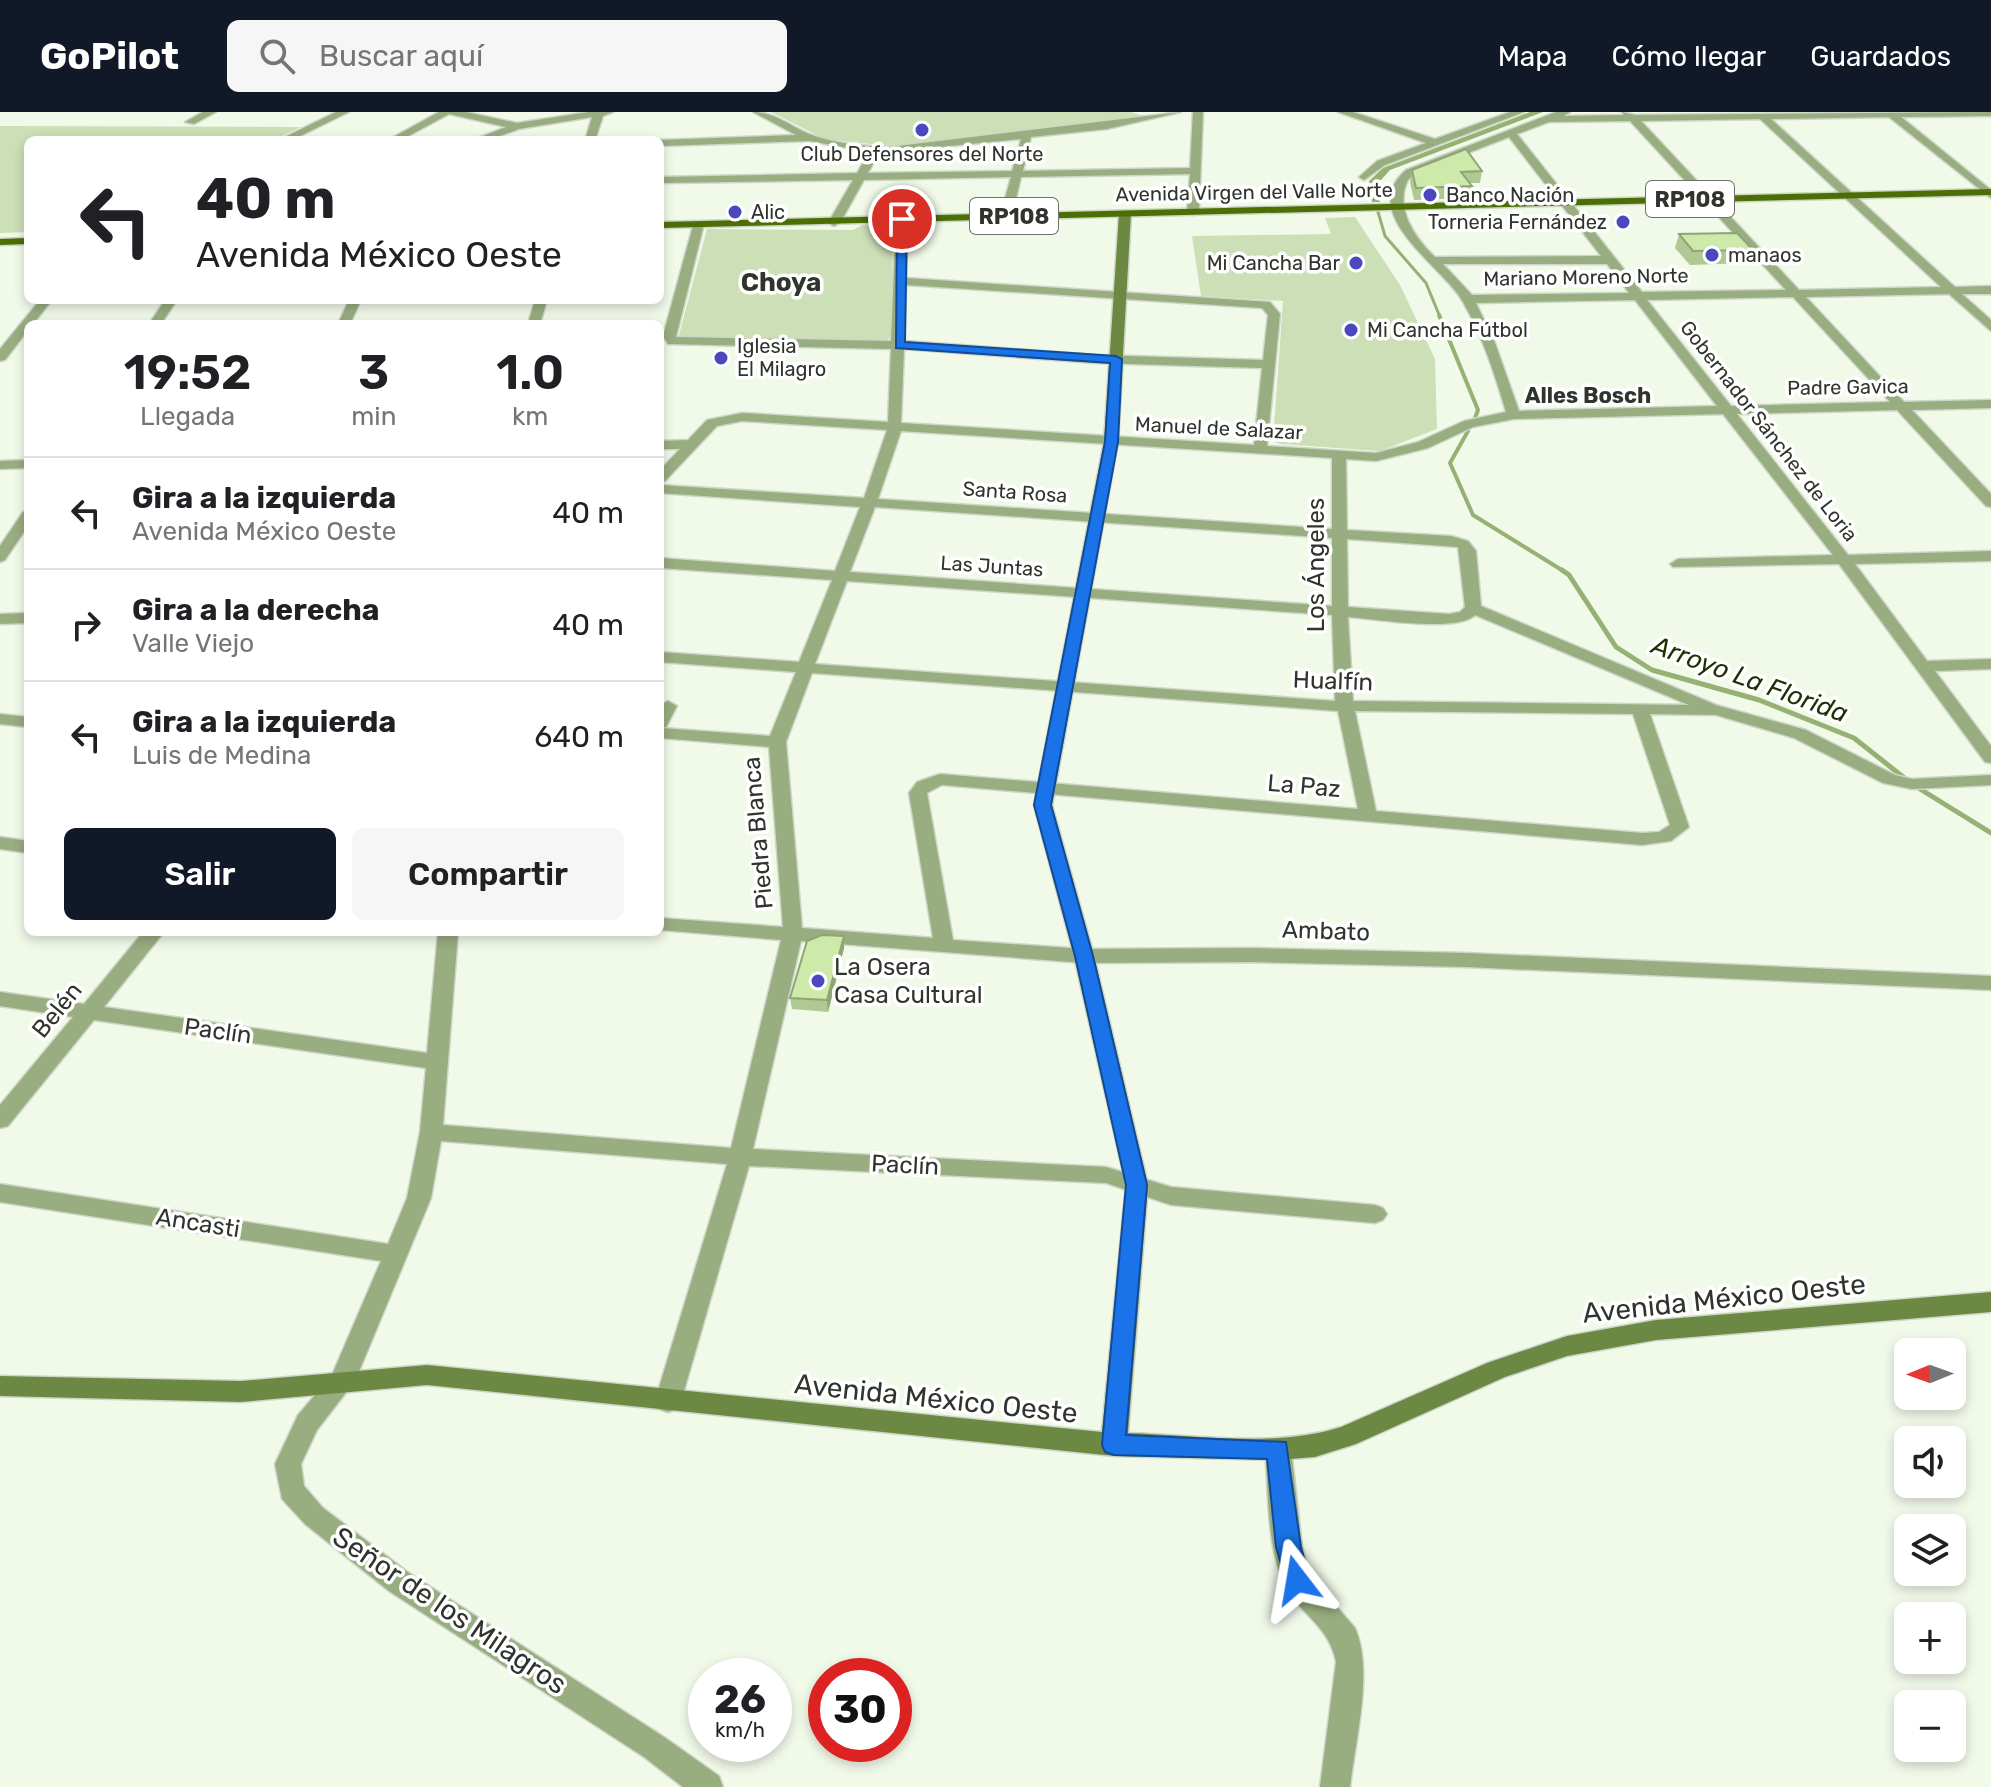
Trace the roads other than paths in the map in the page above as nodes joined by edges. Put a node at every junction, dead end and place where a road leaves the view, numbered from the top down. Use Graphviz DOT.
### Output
graph roads {
  1 [pos="211,112"];
  2 [pos="344,112"];
  3 [pos="449,112"];
  4 [pos="758,112"];
  5 [pos="1176,112"];
  6 [pos="1198,112"];
  7 [pos="1343,112"];
  8 [pos="1519,112"];
  9 [pos="1565,112"];
  10 [pos="601,113"];
  11 [pos="1890,113"];
  12 [pos="1991,113"];
  13 [pos="1760,114"];
  14 [pos="1629,115"];
  15 [pos="1547,119"];
  16 [pos="190,122"];
  17 [pos="517,126"];
  18 [pos="1511,133"];
  19 [pos="1027,135"];
  20 [pos="293,136"];
  21 [pos="401,136"];
  22 [pos="489,136"];
  23 [pos="592,136"];
  24 [pos="810,138"];
  25 [pos="664,143"];
  26 [pos="1436,143"];
  27 [pos="875,151"];
  28 [pos="1196,171"];
  29 [pos="1016,176"];
  30 [pos="1364,177"];
  31 [pos="859,178"];
  32 [pos="664,180"];
  33 [pos="1990,193"];
  34 [pos="1846,195"];
  35 [pos="1709,199"];
  36 [pos="1568,202"];
  37 [pos="1393,207"];
  38 [pos="1193,212"];
  39 [pos="1125,214"];
  40 [pos="1006,216"];
  41 [pos="902,219"];
  42 [pos="835,221"];
  43 [pos="698,224"];
  44 [pos="664,225"];
  45 [pos="24,241"];
  46 [pos="0,242"];
  47 [pos="1435,260"];
  48 [pos="1611,260"];
  49 [pos="901,281"];
  50 [pos="1951,290"];
  51 [pos="1991,290"];
  52 [pos="1799,293"];
  53 [pos="1122,295"];
  54 [pos="1638,297"];
  55 [pos="1469,299"];
  56 [pos="42,304"];
  57 [pos="27,320"];
  58 [pos="24,323"];
  59 [pos="1991,327"];
  60 [pos="6,342"];
  61 [pos="900,345"];
  62 [pos="0,357"];
  63 [pos="1116,359"];
  64 [pos="1269,364"];
  65 [pos="1991,404"];
  66 [pos="1904,406"];
  67 [pos="1726,410"];
  68 [pos="1514,415"];
  69 [pos="893,429"];
  70 [pos="1111,442"];
  71 [pos="692,444"];
  72 [pos="664,445"];
  73 [pos="1260,451"];
  74 [pos="1339,455"];
  75 [pos="24,464"];
  76 [pos="0,465"];
  77 [pos="664,474"];
  78 [pos="664,489"];
  79 [pos="871,502"];
  80 [pos="1991,503"];
  81 [pos="1097,517"];
  82 [pos="1341,534"];
  83 [pos="20,537"];
  84 [pos="1991,556"];
  85 [pos="0,557"];
  86 [pos="1844,560"];
  87 [pos="664,563"];
  88 [pos="1678,564"];
  89 [pos="842,576"];
  90 [pos="1083,592"];
  91 [pos="1341,611"];
  92 [pos="1469,612"];
  93 [pos="24,618"];
  94 [pos="0,619"];
  95 [pos="664,657"];
  96 [pos="1991,664"];
  97 [pos="1921,666"];
  98 [pos="805,667"];
  99 [pos="1064,686"];
  100 [pos="1346,706"];
  101 [pos="1717,710"];
  102 [pos="1641,712"];
  103 [pos="0,719"];
  104 [pos="24,722"];
  105 [pos="664,733"];
  106 [pos="777,742"];
  107 [pos="1991,758"];
  108 [pos="1991,780"];
  109 [pos="1044,788"];
  110 [pos="1368,815"];
  111 [pos="0,843"];
  112 [pos="24,846"];
  113 [pos="664,924"];
  114 [pos="793,933"];
  115 [pos="151,936"];
  116 [pos="448,936"];
  117 [pos="944,945"];
  118 [pos="1084,956"];
  119 [pos="1991,983"];
  120 [pos="0,999"];
  121 [pos="89,1012"];
  122 [pos="437,1062"];
  123 [pos="0,1120"];
  124 [pos="431,1132"];
  125 [pos="740,1157"];
  126 [pos="1137,1185"];
  127 [pos="0,1193"];
  128 [pos="1375,1214"];
  129 [pos="396,1254"];
  130 [pos="1991,1302"];
  131 [pos="342,1381"];
  132 [pos="0,1386"];
  133 [pos="668,1401"];
  134 [pos="1114,1445"];
  135 [pos="1278,1449"];
  136 [pos="708,1787"];
  137 [pos="1335,1787"];
  1 -- 16 [label="street"];
  2 -- 20 [label="street"];
  3 -- 17 [label="street"];
  3 -- 21 [label="street"];
  4 -- 24 [label="street"];
  5 -- 19 [label="street"];
  6 -- 28 [label="street"];
  7 -- 26 [label="street"];
  8 -- 26 [label="street"];
  9 -- 15 [label="street"];
  10 -- 17 [label="street"];
  10 -- 23 [label="street"];
  11 -- 12 [label="street"];
  11 -- 13 [label="street"];
  11 -- 33 [label="street"];
  13 -- 14 [label="street"];
  13 -- 34 [label="street"];
  14 -- 15 [label="street"];
  14 -- 35 [label="street"];
  15 -- 18 [label="street"];
  17 -- 22 [label="street"];
  18 -- 36 [label="street, Gobernador Sánchez de Loria"];
  18 -- 37 [label="street"];
  19 -- 27 [label="street"];
  19 -- 29 [label="street"];
  24 -- 25 [label="street"];
  24 -- 27 [label="street"];
  26 -- 30 [label="street"];
  27 -- 31 [label="street"];
  28 -- 29 [label="street"];
  28 -- 38 [label="street"];
  29 -- 31 [label="street"];
  29 -- 40 [label="street"];
  31 -- 32 [label="street"];
  31 -- 42 [label="street"];
  33 -- 34 [label="main road, Avenida Virgen del Valle Norte / RP108"];
  34 -- 35 [label="main road, Avenida Virgen del Valle Norte / RP108"];
  34 -- 50 [label="street"];
  35 -- 36 [label="main road, Avenida Virgen del Valle Norte / RP108"];
  35 -- 52 [label="street"];
  36 -- 37 [label="main road, Avenida Virgen del Valle Norte / RP108"];
  36 -- 48 [label="street, Gobernador Sánchez de Loria"];
  37 -- 38 [label="main road, Avenida Virgen del Valle Norte / RP108"];
  37 -- 47 [label="street"];
  38 -- 39 [label="main road, Avenida Virgen del Valle Norte / RP108"];
  39 -- 40 [label="main road, Avenida Virgen del Valle Norte / RP108"];
  39 -- 53 [label="street"];
  40 -- 41 [label="main road, Avenida Virgen del Valle Norte / RP108"];
  41 -- 42 [label="main road, Avenida Virgen del Valle Norte / RP108"];
  41 -- 49 [label="street, Piedra Blanca"];
  42 -- 43 [label="main road, Avenida Virgen del Valle Norte / RP108"];
  43 -- 44 [label="main road, Avenida Virgen del Valle Norte / RP108"];
  43 -- 61 [label="street"];
  45 -- 46 [label="main road"];
  47 -- 48 [label="street"];
  47 -- 55 [label="street"];
  48 -- 54 [label="street, Gobernador Sánchez de Loria"];
  49 -- 53 [label="street"];
  49 -- 61 [label="street, Piedra Blanca"];
  50 -- 51 [label="street, Mariano Moreno Norte"];
  50 -- 52 [label="street, Mariano Moreno Norte"];
  50 -- 59 [label="street"];
  52 -- 54 [label="street, Mariano Moreno Norte"];
  52 -- 66 [label="street"];
  53 -- 63 [label="street"];
  53 -- 64 [label="street"];
  54 -- 55 [label="street, Mariano Moreno Norte"];
  54 -- 67 [label="street, Gobernador Sánchez de Loria"];
  55 -- 68 [label="street"];
  56 -- 57 [label="street"];
  58 -- 60 [label="street"];
  60 -- 62 [label="street"];
  61 -- 63 [label="street"];
  61 -- 69 [label="street, Piedra Blanca"];
  63 -- 64 [label="street"];
  63 -- 70 [label="street"];
  64 -- 73 [label="street"];
  65 -- 66 [label="street, Padre Gavica"];
  66 -- 67 [label="street, Padre Gavica"];
  66 -- 80 [label="street"];
  67 -- 68 [label="street, Padre Gavica"];
  67 -- 86 [label="street, Gobernador Sánchez de Loria"];
  68 -- 74 [label="street, Manuel de Salazar"];
  69 -- 70 [label="street, Manuel de Salazar"];
  69 -- 71 [label="street, Manuel de Salazar"];
  69 -- 79 [label="street, Piedra Blanca"];
  70 -- 73 [label="street, Manuel de Salazar"];
  70 -- 81 [label="street"];
  71 -- 72 [label="street"];
  71 -- 77 [label="street"];
  73 -- 74 [label="street, Manuel de Salazar"];
  74 -- 82 [label="street, Los Ángeles"];
  75 -- 76 [label="street"];
  78 -- 79 [label="street, Santa Rosa"];
  79 -- 81 [label="street, Santa Rosa"];
  79 -- 89 [label="street, Piedra Blanca"];
  81 -- 82 [label="street, Santa Rosa"];
  81 -- 90 [label="street"];
  82 -- 91 [label="street, Los Ángeles"];
  82 -- 92 [label="street, Santa Rosa"];
  83 -- 85 [label="street"];
  84 -- 86 [label="street"];
  86 -- 88 [label="street"];
  86 -- 97 [label="street, Gobernador Sánchez de Loria"];
  87 -- 89 [label="street, Las Juntas"];
  89 -- 90 [label="street, Las Juntas"];
  89 -- 98 [label="street, Piedra Blanca"];
  90 -- 91 [label="street, Las Juntas"];
  90 -- 99 [label="street"];
  91 -- 92 [label="street, Las Juntas"];
  91 -- 100 [label="street, Los Ángeles"];
  92 -- 101 [label="street"];
  93 -- 94 [label="street"];
  95 -- 98 [label="street, Hualfín"];
  96 -- 97 [label="street"];
  97 -- 107 [label="street, Gobernador Sánchez de Loria"];
  98 -- 99 [label="street, Hualfín"];
  98 -- 106 [label="street, Piedra Blanca"];
  99 -- 100 [label="street, Hualfín"];
  99 -- 109 [label="street"];
  100 -- 102 [label="street, Hualfín"];
  100 -- 110 [label="street, Los Ángeles"];
  101 -- 102 [label="street, Hualfín"];
  101 -- 108 [label="street, Hualfín"];
  102 -- 110 [label="street, La Paz"];
  103 -- 104 [label="street"];
  105 -- 106 [label="street"];
  106 -- 114 [label="street, Piedra Blanca"];
  109 -- 110 [label="street, La Paz"];
  109 -- 117 [label="street, La Paz"];
  109 -- 118 [label="street"];
  111 -- 112 [label="street"];
  113 -- 114 [label="street, Ambato"];
  114 -- 117 [label="street, Ambato"];
  114 -- 125 [label="street, Piedra Blanca"];
  115 -- 121 [label="street, Belén"];
  116 -- 122 [label="street, Señor de los Milagros"];
  117 -- 118 [label="street, Ambato"];
  118 -- 119 [label="street, Ambato"];
  118 -- 126 [label="street"];
  120 -- 121 [label="street, Paclín"];
  121 -- 122 [label="street, Paclín"];
  121 -- 123 [label="street, Belén"];
  122 -- 124 [label="street, Señor de los Milagros"];
  124 -- 125 [label="street, Paclín"];
  124 -- 129 [label="street, Señor de los Milagros"];
  125 -- 126 [label="street, Paclín"];
  125 -- 133 [label="street, Piedra Blanca"];
  126 -- 128 [label="street, Paclín"];
  126 -- 134 [label="street"];
  127 -- 129 [label="street, Ancasti"];
  129 -- 131 [label="street, Señor de los Milagros"];
  130 -- 135 [label="street, Avenida México Oeste"];
  131 -- 132 [label="street, Avenida México Oeste"];
  131 -- 133 [label="street, Avenida México Oeste"];
  131 -- 136 [label="street, Señor de los Milagros"];
  133 -- 134 [label="street, Avenida México Oeste"];
  134 -- 135 [label="street, Avenida México Oeste"];
  135 -- 137 [label="street"];
}
